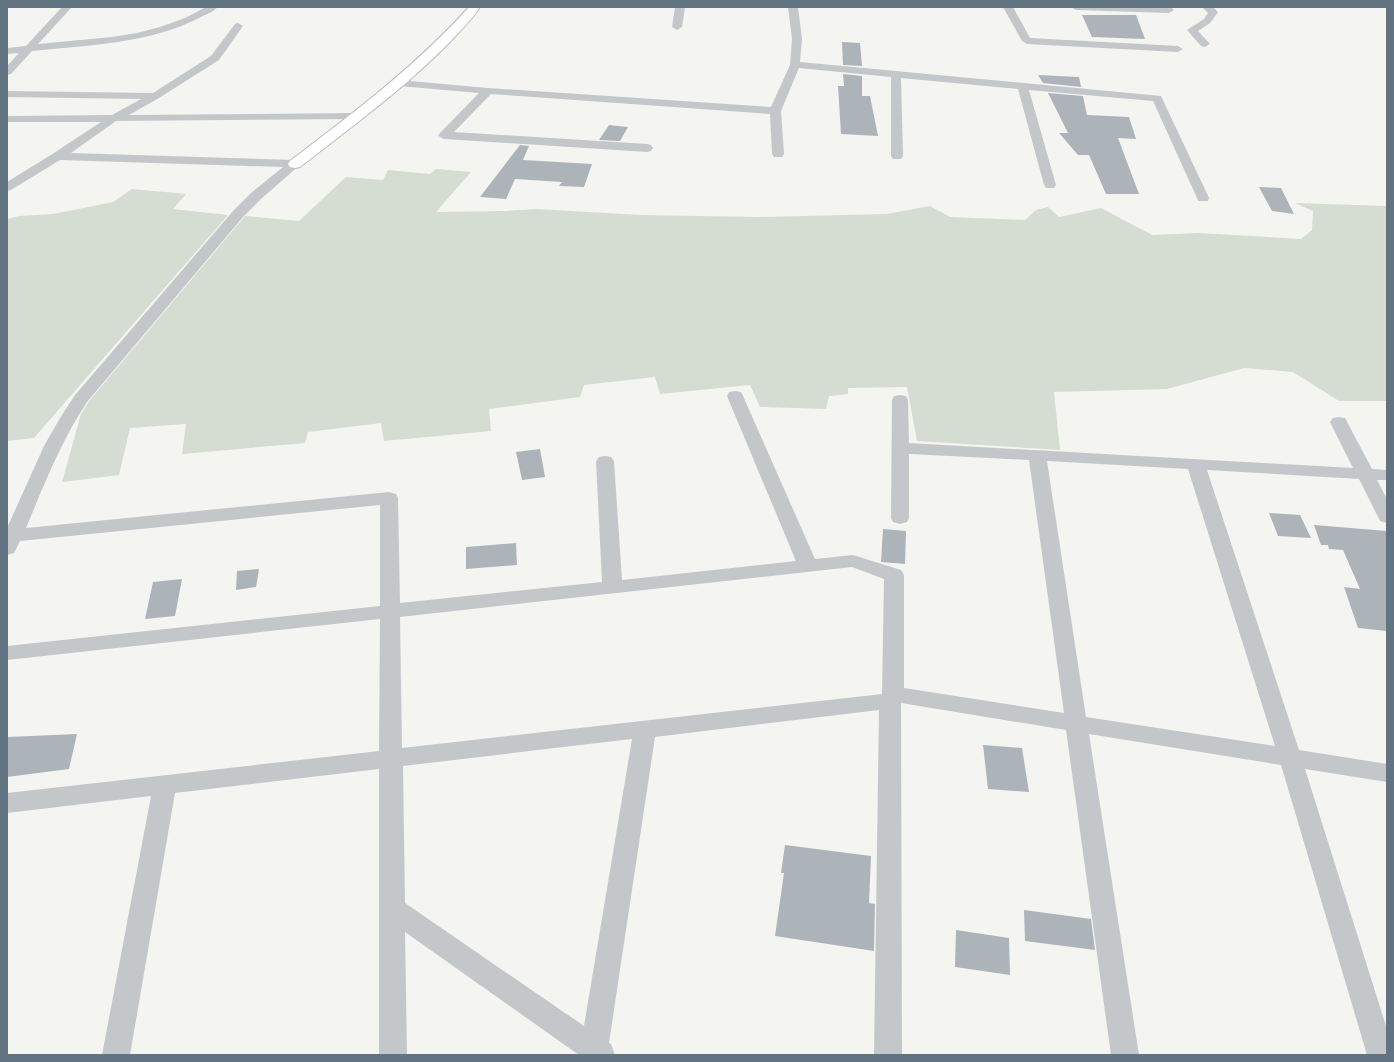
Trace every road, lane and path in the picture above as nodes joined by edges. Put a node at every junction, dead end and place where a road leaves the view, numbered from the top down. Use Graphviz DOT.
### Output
graph roads {
  1 [pos="67,7"];
  2 [pos="213,7"];
  3 [pos="475,7"];
  4 [pos="680,7"];
  5 [pos="793,7"];
  6 [pos="1008,7"];
  7 [pos="1076,7"];
  8 [pos="1207,7"];
  9 [pos="1148,8"];
  10 [pos="1169,10"];
  11 [pos="238,26"];
  12 [pos="677,27"];
  13 [pos="1192,30"];
  14 [pos="1205,44"];
  15 [pos="30,48"];
  16 [pos="1178,49"];
  17 [pos="7,51"];
  18 [pos="795,65"];
  19 [pos="7,72"];
  20 [pos="896,75"];
  21 [pos="399,83"];
  22 [pos="1023,86"];
  23 [pos="488,91"];
  24 [pos="7,94"];
  25 [pos="155,96"];
  26 [pos="775,111"];
  27 [pos="356,116"];
  28 [pos="7,119"];
  29 [pos="112,119"];
  30 [pos="647,148"];
  31 [pos="778,154"];
  32 [pos="58,156"];
  33 [pos="897,156"];
  34 [pos="295,164"];
  35 [pos="1050,185"];
  36 [pos="7,186"];
  37 [pos="1203,198"];
  38 [pos="735,396"];
  39 [pos="900,400"];
  40 [pos="1339,422"];
  41 [pos="900,448"];
  42 [pos="1037,456"];
  43 [pos="605,461"];
  44 [pos="1196,465"];
  45 [pos="1366,474"];
  46 [pos="1387,475"];
  47 [pos="1387,517"];
  48 [pos="900,518"];
  49 [pos="9,540"];
  50 [pos="808,566"];
  51 [pos="612,587"];
  52 [pos="390,611"];
  53 [pos="7,653"];
  54 [pos="891,697"];
  55 [pos="1076,722"];
  56 [pos="645,729"];
  57 [pos="1290,758"];
  58 [pos="391,759"];
  59 [pos="1387,773"];
  60 [pos="165,785"];
  61 [pos="7,803"];
  62 [pos="392,908"];
  63 [pos="598,1051"];
  64 [pos="116,1055"];
  65 [pos="393,1055"];
  66 [pos="888,1055"];
  67 [pos="1125,1055"];
  68 [pos="1380,1055"];
  1 -- 15 [label="street"];
  2 -- 15 [label="street"];
  3 -- 21 [label="street"];
  4 -- 12 [label="street"];
  5 -- 18 [label="street"];
  6 -- 16 [label="street"];
  7 -- 9 [label="street"];
  8 -- 13 [label="street"];
  9 -- 10 [label="street"];
  9 -- 13 [label="street"];
  11 -- 25 [label="street"];
  13 -- 14 [label="street"];
  15 -- 17 [label="street"];
  15 -- 19 [label="street"];
  18 -- 20 [label="street"];
  18 -- 26 [label="street"];
  20 -- 22 [label="street"];
  20 -- 33 [label="street"];
  21 -- 23 [label="street"];
  21 -- 27 [label="street"];
  22 -- 35 [label="street"];
  22 -- 37 [label="street"];
  23 -- 26 [label="street"];
  23 -- 30 [label="street"];
  24 -- 25 [label="street"];
  25 -- 29 [label="street"];
  26 -- 31 [label="street"];
  27 -- 29 [label="street"];
  27 -- 34 [label="street"];
  28 -- 29 [label="street"];
  29 -- 32 [label="street"];
  32 -- 34 [label="street"];
  32 -- 36 [label="street"];
  34 -- 49 [label="street"];
  38 -- 50 [label="street"];
  39 -- 41 [label="street"];
  40 -- 45 [label="street"];
  41 -- 42 [label="street"];
  41 -- 48 [label="street"];
  42 -- 44 [label="street"];
  42 -- 55 [label="street"];
  43 -- 51 [label="street"];
  44 -- 45 [label="street"];
  44 -- 57 [label="street"];
  45 -- 46 [label="street"];
  45 -- 47 [label="street"];
  49 -- 52 [label="street"];
  50 -- 51 [label="street"];
  50 -- 54 [label="street"];
  51 -- 52 [label="street"];
  52 -- 53 [label="street"];
  52 -- 58 [label="street"];
  54 -- 55 [label="street"];
  54 -- 56 [label="street"];
  54 -- 66 [label="street"];
  55 -- 57 [label="street"];
  55 -- 67 [label="street"];
  56 -- 58 [label="street"];
  56 -- 63 [label="street"];
  57 -- 59 [label="street"];
  57 -- 68 [label="street"];
  58 -- 60 [label="street"];
  58 -- 62 [label="street"];
  60 -- 61 [label="street"];
  60 -- 64 [label="street"];
  62 -- 63 [label="street"];
  62 -- 65 [label="street"];
}
